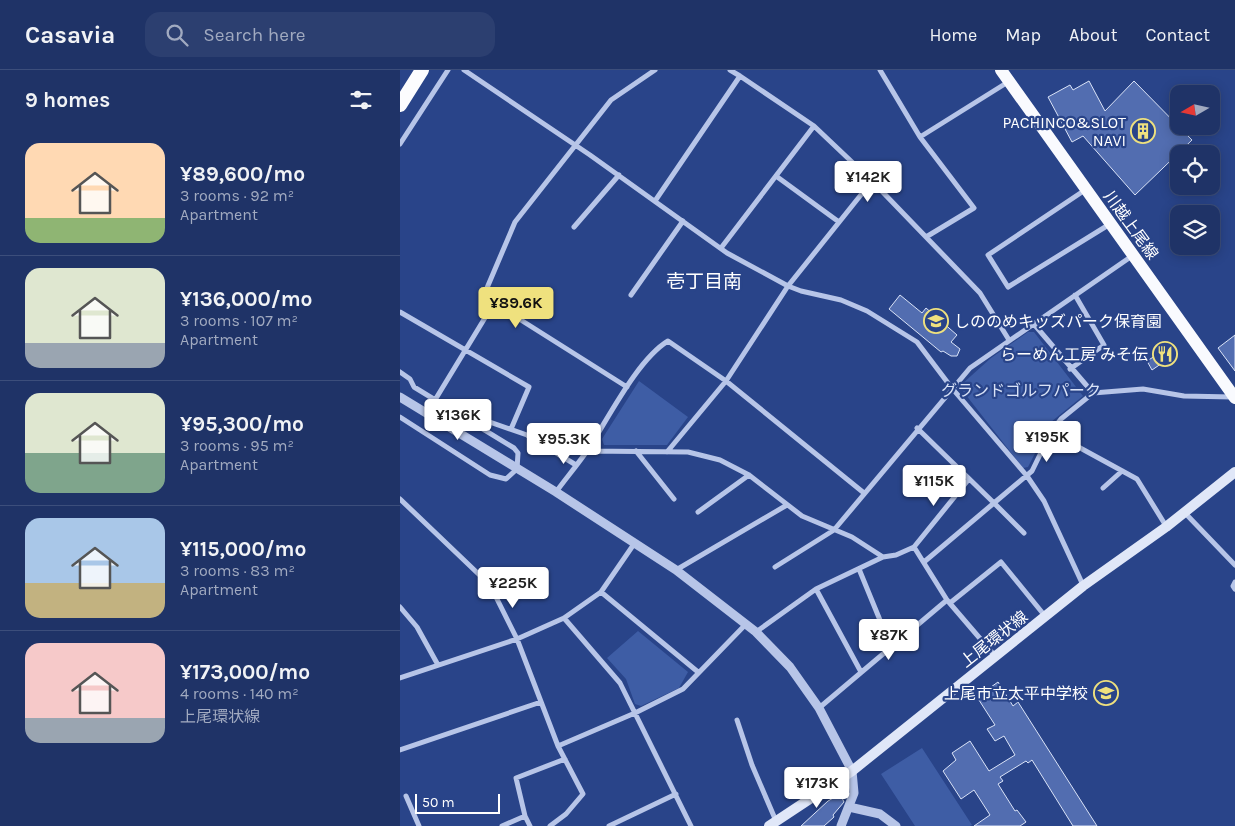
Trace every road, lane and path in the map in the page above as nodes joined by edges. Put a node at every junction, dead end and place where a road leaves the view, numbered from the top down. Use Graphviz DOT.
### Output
graph roads {
  1 [pos="422,70"];
  2 [pos="448,70"];
  3 [pos="464,70"];
  4 [pos="656,70"];
  5 [pos="730,70"];
  6 [pos="880,70"];
  7 [pos="1000,70"];
  8 [pos="740,76"];
  9 [pos="1009,81"];
  10 [pos="400,105"];
  11 [pos="814,126"];
  12 [pos="920,137"];
  13 [pos="400,144"];
  14 [pos="575,145"];
  15 [pos="619,175"];
  16 [pos="776,176"];
  17 [pos="872,181"];
  18 [pos="1085,189"];
  19 [pos="655,201"];
  20 [pos="683,221"];
  21 [pos="839,222"];
  22 [pos="1110,224"];
  23 [pos="574,227"];
  24 [pos="926,237"];
  25 [pos="721,248"];
  26 [pos="1133,256"];
  27 [pos="788,286"];
  28 [pos="631,295"];
  29 [pos="1075,295"];
  30 [pos="494,303"];
  31 [pos="400,312"];
  32 [pos="1033,324"];
  33 [pos="1009,340"];
  34 [pos="466,349"];
  35 [pos="1070,369"];
  36 [pos="400,372"];
  37 [pos="726,381"];
  38 [pos="627,387"];
  39 [pos="951,387"];
  40 [pos="1093,393"];
  41 [pos="400,397"];
  42 [pos="1235,398"];
  43 [pos="435,400"];
  44 [pos="449,408"];
  45 [pos="400,417"];
  46 [pos="917,428"];
  47 [pos="510,429"];
  48 [pos="1051,432"];
  49 [pos="587,451"];
  50 [pos="636,451"];
  51 [pos="667,452"];
  52 [pos="576,465"];
  53 [pos="517,469"];
  54 [pos="1122,471"];
  55 [pos="1235,472"];
  56 [pos="749,476"];
  57 [pos="1027,476"];
  58 [pos="969,480"];
  59 [pos="1103,488"];
  60 [pos="556,492"];
  61 [pos="864,493"];
  62 [pos="400,499"];
  63 [pos="674,499"];
  64 [pos="994,503"];
  65 [pos="787,505"];
  66 [pos="698,512"];
  67 [pos="1185,513"];
  68 [pos="1166,527"];
  69 [pos="834,530"];
  70 [pos="1024,534"];
  71 [pos="634,544"];
  72 [pos="914,547"];
  73 [pos="883,557"];
  74 [pos="924,562"];
  75 [pos="1235,565"];
  76 [pos="775,567"];
  77 [pos="859,569"];
  78 [pos="676,570"];
  79 [pos="1235,582"];
  80 [pos="1084,586"];
  81 [pos="816,589"];
  82 [pos="1235,589"];
  83 [pos="601,592"];
  84 [pos="948,601"];
  85 [pos="400,607"];
  86 [pos="564,618"];
  87 [pos="1046,618"];
  88 [pos="746,623"];
  89 [pos="756,632"];
  90 [pos="517,639"];
  91 [pos="891,647"];
  92 [pos="995,656"];
  93 [pos="438,665"];
  94 [pos="698,672"];
  95 [pos="861,672"];
  96 [pos="400,678"];
  97 [pos="541,702"];
  98 [pos="819,708"];
  99 [pos="635,713"];
  100 [pos="737,720"];
  101 [pos="558,746"];
  102 [pos="400,750"];
  103 [pos="565,759"];
  104 [pos="852,771"];
  105 [pos="676,794"];
  106 [pos="406,796"];
  107 [pos="850,807"];
  108 [pos="525,816"];
  109 [pos="772,824"];
  110 [pos="419,826"];
  111 [pos="502,826"];
  112 [pos="530,826"];
  113 [pos="550,826"];
  114 [pos="609,826"];
  115 [pos="691,826"];
  116 [pos="841,826"];
  117 [pos="896,826"];
  1 -- 10 [label="highway"];
  2 -- 13 [label="street"];
  3 -- 14 [label="street"];
  4 -- 14 [label="street"];
  5 -- 8 [label="street"];
  6 -- 12 [label="street"];
  7 -- 9 [label="main road, 川越上尾線"];
  8 -- 11 [label="street"];
  8 -- 19 [label="street"];
  9 -- 12 [label="street"];
  9 -- 18 [label="main road, 川越上尾線"];
  11 -- 16 [label="street"];
  11 -- 17 [label="street"];
  12 -- 24 [label="street"];
  14 -- 15 [label="street"];
  14 -- 30 [label="street"];
  15 -- 19 [label="street"];
  15 -- 23 [label="street"];
  16 -- 21 [label="street"];
  16 -- 25 [label="street"];
  17 -- 21 [label="street"];
  17 -- 24 [label="street"];
  18 -- 22 [label="main road, 川越上尾線"];
  18 -- 22 [label="street"];
  19 -- 20 [label="street"];
  20 -- 25 [label="street"];
  20 -- 28 [label="street"];
  21 -- 27 [label="street"];
  22 -- 26 [label="main road, 川越上尾線"];
  24 -- 33 [label="street"];
  25 -- 27 [label="street"];
  26 -- 29 [label="street"];
  26 -- 42 [label="main road, 川越上尾線"];
  27 -- 37 [label="street"];
  27 -- 39 [label="street"];
  29 -- 32 [label="street"];
  29 -- 35 [label="street"];
  30 -- 34 [label="street"];
  30 -- 38 [label="street"];
  31 -- 34 [label="street"];
  32 -- 33 [label="street"];
  32 -- 35 [label="street"];
  33 -- 39 [label="street"];
  34 -- 43 [label="street"];
  34 -- 47 [label="street"];
  35 -- 40 [label="street"];
  36 -- 43 [label="street"];
  37 -- 38 [label="street"];
  37 -- 51 [label="street"];
  37 -- 61 [label="street"];
  38 -- 49 [label="street"];
  39 -- 46 [label="street"];
  39 -- 57 [label="street"];
  40 -- 42 [label="street"];
  40 -- 48 [label="street"];
  41 -- 53 [label="street"];
  43 -- 44 [label="street"];
  44 -- 47 [label="street"];
  44 -- 53 [label="street"];
  45 -- 53 [label="street"];
  46 -- 58 [label="street"];
  46 -- 61 [label="street"];
  47 -- 52 [label="street"];
  48 -- 54 [label="street"];
  48 -- 57 [label="street"];
  49 -- 50 [label="street"];
  49 -- 52 [label="street"];
  50 -- 51 [label="street"];
  50 -- 63 [label="street"];
  51 -- 56 [label="street"];
  52 -- 60 [label="street"];
  53 -- 60 [label="street"];
  54 -- 59 [label="street"];
  54 -- 68 [label="street"];
  55 -- 67 [label="main road, 上尾環状線"];
  56 -- 65 [label="street"];
  56 -- 66 [label="street"];
  57 -- 64 [label="street"];
  57 -- 80 [label="street"];
  58 -- 64 [label="street"];
  58 -- 72 [label="street"];
  60 -- 71 [label="street"];
  61 -- 69 [label="street"];
  62 -- 90 [label="street"];
  64 -- 70 [label="street"];
  64 -- 74 [label="street"];
  65 -- 69 [label="street"];
  65 -- 78 [label="street"];
  67 -- 68 [label="main road, 上尾環状線"];
  67 -- 75 [label="street"];
  68 -- 80 [label="main road, 上尾環状線"];
  69 -- 73 [label="street"];
  69 -- 76 [label="street"];
  71 -- 78 [label="street"];
  71 -- 83 [label="street"];
  72 -- 73 [label="street"];
  72 -- 74 [label="street"];
  73 -- 77 [label="street"];
  74 -- 84 [label="street"];
  77 -- 81 [label="street"];
  77 -- 91 [label="street"];
  78 -- 88 [label="street"];
  79 -- 82 [label="street"];
  80 -- 87 [label="main road, 上尾環状線"];
  81 -- 89 [label="street"];
  81 -- 95 [label="street"];
  83 -- 86 [label="street"];
  83 -- 94 [label="street"];
  84 -- 87 [label="street"];
  84 -- 91 [label="street"];
  84 -- 92 [label="street"];
  85 -- 93 [label="street"];
  86 -- 90 [label="street"];
  86 -- 99 [label="street"];
  87 -- 92 [label="main road, 上尾環状線"];
  88 -- 89 [label="street"];
  88 -- 94 [label="street"];
  89 -- 98 [label="street"];
  90 -- 93 [label="street"];
  90 -- 97 [label="street"];
  91 -- 95 [label="street"];
  92 -- 104 [label="main road, 上尾環状線"];
  93 -- 96 [label="street"];
  94 -- 99 [label="street"];
  95 -- 98 [label="street"];
  97 -- 101 [label="street"];
  97 -- 102 [label="street"];
  98 -- 104 [label="street"];
  99 -- 101 [label="street"];
  99 -- 105 [label="street"];
  100 -- 109 [label="street"];
  101 -- 103 [label="street"];
  103 -- 108 [label="street"];
  103 -- 113 [label="street"];
  104 -- 107 [label="street"];
  104 -- 109 [label="main road, 上尾環状線"];
  105 -- 114 [label="street"];
  105 -- 115 [label="street"];
  106 -- 110 [label="street"];
  107 -- 116 [label="street"];
  107 -- 117 [label="street"];
  108 -- 111 [label="street"];
  108 -- 112 [label="street"];
}
